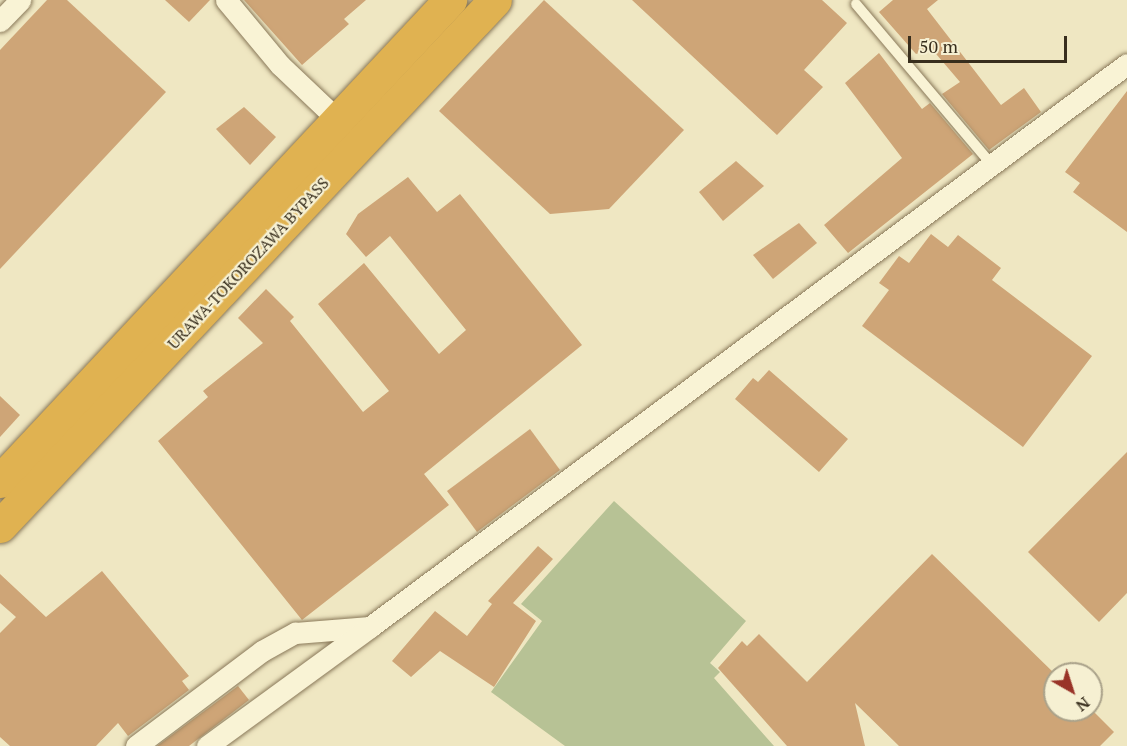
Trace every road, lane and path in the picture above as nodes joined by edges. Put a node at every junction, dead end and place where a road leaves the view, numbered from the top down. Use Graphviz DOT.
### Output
graph roads {
  1 [pos="20,0"];
  2 [pos="226,0"];
  3 [pos="450,0"];
  4 [pos="495,0"];
  5 [pos="856,4"];
  6 [pos="0,21"];
  7 [pos="1127,64"];
  8 [pos="338,120"];
  9 [pos="991,164"];
  10 [pos="0,481"];
  11 [pos="0,525"];
  12 [pos="370,627"];
  13 [pos="136,746"];
  14 [pos="207,746"];
  1 -- 6 [label="street"];
  2 -- 8 [label="street"];
  3 -- 8 [label="highway, URAWA-TOKOROZAWA BYPASS"];
  4 -- 11 [label="highway, URAWA-TOKOROZAWA BYPASS"];
  5 -- 9 [label="lane"];
  7 -- 9 [label="street"];
  8 -- 10 [label="highway, URAWA-TOKOROZAWA BYPASS"];
  9 -- 12 [label="street"];
  12 -- 13 [label="street"];
  12 -- 14 [label="street"];
}
